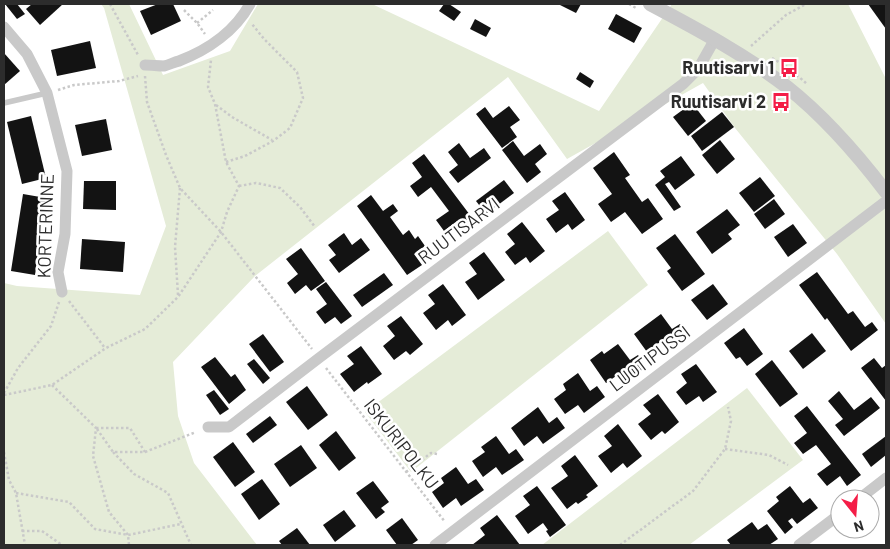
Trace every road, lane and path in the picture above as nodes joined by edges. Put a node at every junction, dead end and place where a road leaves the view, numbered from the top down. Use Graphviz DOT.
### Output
graph roads {
  1 [pos="110,4"];
  2 [pos="250,4"];
  3 [pos="630,4"];
  4 [pos="806,4"];
  5 [pos="644,6"];
  6 [pos="184,10"];
  7 [pos="213,10"];
  8 [pos="244,15"];
  9 [pos="197,23"];
  10 [pos="4,27"];
  11 [pos="715,39"];
  12 [pos="212,44"];
  13 [pos="750,47"];
  14 [pos="145,70"];
  15 [pos="47,93"];
  16 [pos="774,96"];
  17 [pos="4,104"];
  18 [pos="215,104"];
  19 [pos="788,107"];
  20 [pos="273,141"];
  21 [pos="226,162"];
  22 [pos="239,186"];
  23 [pos="180,188"];
  24 [pos="886,192"];
  25 [pos="886,201"];
  26 [pos="315,227"];
  27 [pos="221,232"];
  28 [pos="62,292"];
  29 [pos="178,297"];
  30 [pos="106,348"];
  31 [pos="319,358"];
  32 [pos="52,385"];
  33 [pos="4,394"];
  34 [pos="728,407"];
  35 [pos="208,427"];
  36 [pos="96,428"];
  37 [pos="725,449"];
  38 [pos="4,452"];
  39 [pos="113,452"];
  40 [pos="145,452"];
  41 [pos="437,454"];
  42 [pos="788,465"];
  43 [pos="406,472"];
  44 [pos="4,476"];
  45 [pos="886,478"];
  46 [pos="9,480"];
  47 [pos="872,489"];
  48 [pos="16,493"];
  49 [pos="830,522"];
  50 [pos="182,524"];
  51 [pos="22,531"];
  52 [pos="452,532"];
  53 [pos="128,535"];
  54 [pos="25,545"];
  55 [pos="62,545"];
  56 [pos="129,545"];
  57 [pos="191,545"];
  58 [pos="436,545"];
  59 [pos="620,545"];
  60 [pos="799,545"];
  1 -- 14 [label="path"];
  2 -- 8 [label="street"];
  3 -- 5 [label="path"];
  4 -- 13 [label="path"];
  5 -- 11 [label="street"];
  6 -- 9 [label="path"];
  7 -- 9 [label="path"];
  8 -- 12 [label="street"];
  8 -- 20 [label="path"];
  9 -- 12 [label="path"];
  10 -- 15 [label="street, KORTERINNE"];
  11 -- 24 [label="street"];
  11 -- 31 [label="street, RUUTISARVI"];
  12 -- 14 [label="street"];
  12 -- 18 [label="path"];
  14 -- 15 [label="path"];
  14 -- 23 [label="path"];
  15 -- 17 [label="lane"];
  15 -- 28 [label="street, KORTERINNE"];
  16 -- 19 [label="path"];
  18 -- 20 [label="path"];
  18 -- 21 [label="path"];
  20 -- 21 [label="path"];
  21 -- 22 [label="path"];
  22 -- 26 [label="path"];
  22 -- 27 [label="path"];
  23 -- 27 [label="path, ISKURIPOLKU"];
  23 -- 29 [label="path"];
  25 -- 52 [label="street, LUOTIPUSSI"];
  27 -- 29 [label="path"];
  27 -- 31 [label="path, ISKURIPOLKU"];
  28 -- 30 [label="path"];
  28 -- 33 [label="path"];
  29 -- 30 [label="path"];
  30 -- 32 [label="path"];
  31 -- 35 [label="street, RUUTISARVI"];
  31 -- 43 [label="path, ISKURIPOLKU"];
  32 -- 33 [label="path"];
  32 -- 36 [label="path"];
  34 -- 37 [label="path"];
  35 -- 40 [label="path"];
  36 -- 39 [label="path"];
  36 -- 40 [label="path"];
  36 -- 53 [label="path"];
  37 -- 42 [label="path"];
  37 -- 59 [label="path"];
  38 -- 46 [label="path"];
  39 -- 40 [label="path"];
  39 -- 50 [label="path"];
  41 -- 43 [label="path"];
  43 -- 52 [label="path, ISKURIPOLKU"];
  44 -- 46 [label="path"];
  45 -- 47 [label="street"];
  46 -- 48 [label="path"];
  48 -- 51 [label="path"];
  48 -- 53 [label="path"];
  49 -- 60 [label="street"];
  50 -- 53 [label="path"];
  50 -- 57 [label="path"];
  51 -- 54 [label="path"];
  51 -- 55 [label="path"];
  52 -- 58 [label="street, LUOTIPUSSI"];
  53 -- 56 [label="path"];
}
